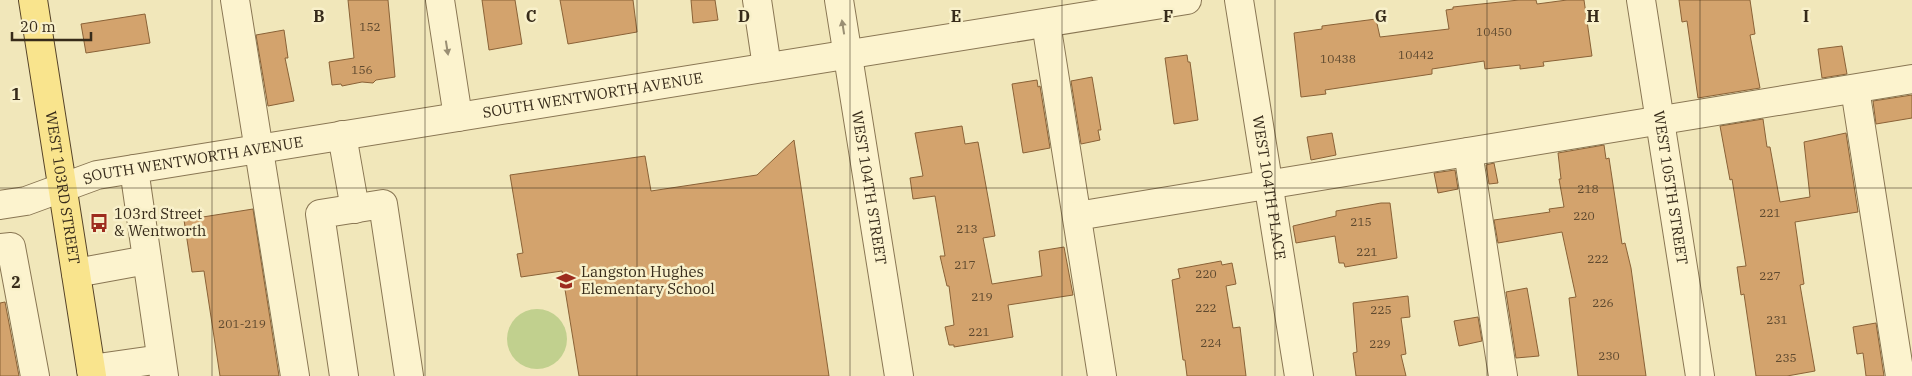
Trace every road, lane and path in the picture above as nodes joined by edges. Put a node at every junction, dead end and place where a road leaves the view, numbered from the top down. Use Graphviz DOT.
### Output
graph roads {
  1 [pos="33,0"];
  2 [pos="235,0"];
  3 [pos="440,0"];
  4 [pos="757,0"];
  5 [pos="839,0"];
  6 [pos="1187,0"];
  7 [pos="1239,0"];
  8 [pos="1641,0"];
  9 [pos="1046,23"];
  10 [pos="847,54"];
  11 [pos="767,67"];
  12 [pos="1912,79"];
  13 [pos="1855,89"];
  14 [pos="458,117"];
  15 [pos="1660,121"];
  16 [pos="342,135"];
  17 [pos="259,149"];
  18 [pos="1468,152"];
  19 [pos="134,169"];
  20 [pos="1269,184"];
  21 [pos="63,188"];
  22 [pos="0,205"];
  23 [pos="355,208"];
  24 [pos="1077,216"];
  25 [pos="0,248"];
  26 [pos="147,260"];
  27 [pos="76,273"];
  28 [pos="162,368"];
  29 [pos="92,373"];
  30 [pos="35,376"];
  31 [pos="295,376"];
  32 [pos="344,376"];
  33 [pos="408,376"];
  34 [pos="899,376"];
  35 [pos="1102,376"];
  36 [pos="1299,376"];
  37 [pos="1502,376"];
  38 [pos="1700,376"];
  39 [pos="1900,376"];
  1 -- 21 [label="main road, WEST 103RD STREET"];
  2 -- 17 [label="street"];
  3 -- 14 [label="street, one-way"];
  4 -- 11 [label="street"];
  10 -- 5 [label="street, WEST 104TH STREET, one-way"];
  6 -- 9 [label="street, SOUTH WENTWORTH AVENUE"];
  7 -- 20 [label="street, WEST 104TH PLACE"];
  8 -- 15 [label="street, WEST 105TH STREET"];
  9 -- 10 [label="street, SOUTH WENTWORTH AVENUE"];
  9 -- 24 [label="street"];
  10 -- 11 [label="street, SOUTH WENTWORTH AVENUE"];
  10 -- 34 [label="street, WEST 104TH STREET"];
  11 -- 14 [label="street, SOUTH WENTWORTH AVENUE"];
  12 -- 13 [label="street"];
  13 -- 15 [label="street"];
  13 -- 39 [label="street"];
  14 -- 16 [label="street, SOUTH WENTWORTH AVENUE"];
  15 -- 18 [label="street"];
  15 -- 38 [label="street, WEST 105TH STREET"];
  16 -- 17 [label="street, SOUTH WENTWORTH AVENUE"];
  16 -- 23 [label="street"];
  17 -- 19 [label="street, SOUTH WENTWORTH AVENUE"];
  17 -- 31 [label="street"];
  18 -- 20 [label="street"];
  18 -- 37 [label="street"];
  19 -- 21 [label="street, SOUTH WENTWORTH AVENUE"];
  19 -- 26 [label="street"];
  20 -- 24 [label="street"];
  20 -- 36 [label="street, WEST 104TH PLACE"];
  21 -- 22 [label="street, SOUTH WENTWORTH AVENUE"];
  21 -- 27 [label="main road, WEST 103RD STREET"];
  23 -- 32 [label="street"];
  23 -- 33 [label="street"];
  24 -- 35 [label="street"];
  25 -- 30 [label="street"];
  26 -- 27 [label="street"];
  26 -- 28 [label="street"];
  27 -- 29 [label="main road, WEST 103RD STREET"];
  28 -- 29 [label="street"];
}
